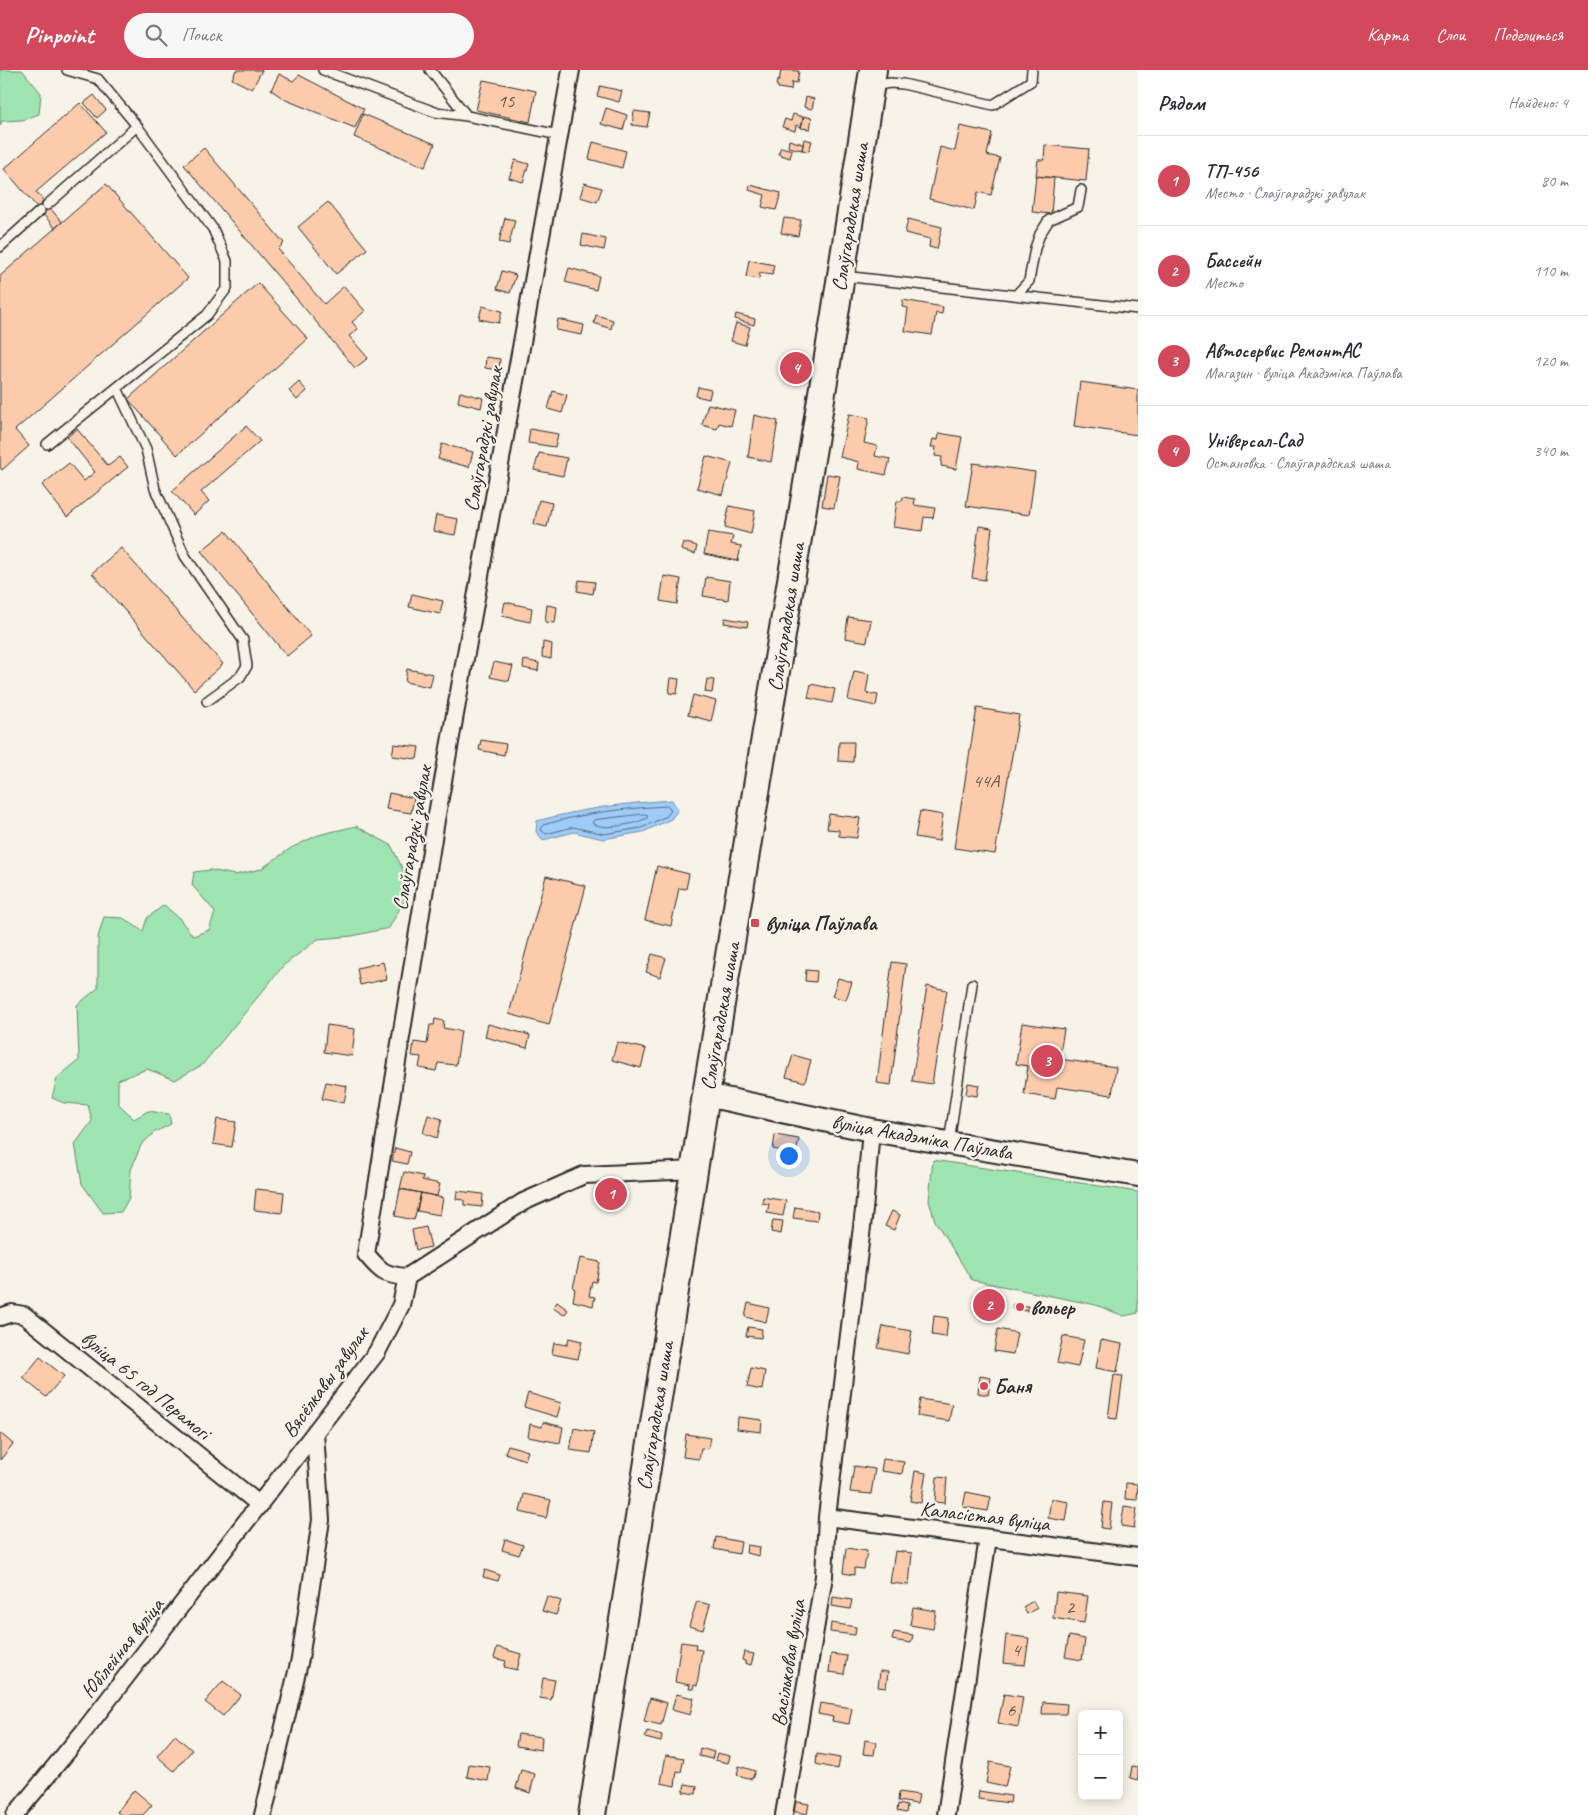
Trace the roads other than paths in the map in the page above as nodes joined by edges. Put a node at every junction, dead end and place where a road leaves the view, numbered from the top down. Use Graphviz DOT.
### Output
graph roads {
  1 [pos="67,70"];
  2 [pos="324,70"];
  3 [pos="430,70"];
  4 [pos="570,70"];
  5 [pos="1032,70"];
  6 [pos="89,73"];
  7 [pos="871,78"];
  8 [pos="468,116"];
  9 [pos="137,126"];
  10 [pos="559,135"];
  11 [pos="1081,190"];
  12 [pos="0,247"];
  13 [pos="840,275"];
  14 [pos="1016,295"];
  15 [pos="1138,309"];
  16 [pos="117,388"];
  17 [pos="47,444"];
  18 [pos="207,701"];
  19 [pos="972,984"];
  20 [pos="706,1095"];
  21 [pos="871,1130"];
  22 [pos="949,1143"];
  23 [pos="695,1170"];
  24 [pos="1138,1175"];
  25 [pos="407,1276"];
  26 [pos="0,1318"];
  27 [pos="315,1433"];
  28 [pos="260,1505"];
  29 [pos="826,1517"];
  30 [pos="988,1538"];
  31 [pos="1138,1558"];
  32 [pos="15,1815"];
  33 [pos="263,1815"];
  34 [pos="592,1815"];
  35 [pos="784,1815"];
  36 [pos="946,1815"];
  1 -- 6 [label="lane"];
  2 -- 8 [label="lane"];
  3 -- 8 [label="lane"];
  4 -- 10 [label="street, Слаўгарадзкі завулак"];
  5 -- 7 [label="lane"];
  6 -- 9 [label="lane"];
  7 -- 13 [label="main road, Слаўгарадская шаша"];
  8 -- 10 [label="lane"];
  9 -- 12 [label="lane"];
  9 -- 16 [label="lane"];
  10 -- 25 [label="street, Слаўгарадзкі завулак"];
  11 -- 14 [label="lane"];
  13 -- 14 [label="lane"];
  13 -- 20 [label="main road, Слаўгарадская шаша"];
  14 -- 15 [label="lane"];
  16 -- 17 [label="lane"];
  16 -- 18 [label="lane"];
  19 -- 22 [label="lane"];
  20 -- 21 [label="main road, вуліца Акадэміка Паўлава"];
  20 -- 23 [label="main road, Слаўгарадская шаша"];
  21 -- 22 [label="main road, вуліца Акадэміка Паўлава"];
  21 -- 29 [label="street, Васільковая вуліца"];
  22 -- 24 [label="main road, вуліца Акадэміка Паўлава"];
  23 -- 25 [label="street"];
  23 -- 34 [label="main road, Слаўгарадская шаша"];
  25 -- 27 [label="street, Вясёлкавы завулак"];
  26 -- 28 [label="street, вуліца 65 год Перамогі"];
  27 -- 28 [label="street, Вясёлкавы завулак"];
  27 -- 33 [label="street"];
  28 -- 32 [label="street, Юбілейная вуліца"];
  29 -- 30 [label="street, Каласістая вуліца"];
  29 -- 35 [label="street, Васільковая вуліца"];
  30 -- 31 [label="street, Каласістая вуліца"];
  30 -- 36 [label="street"];
}
